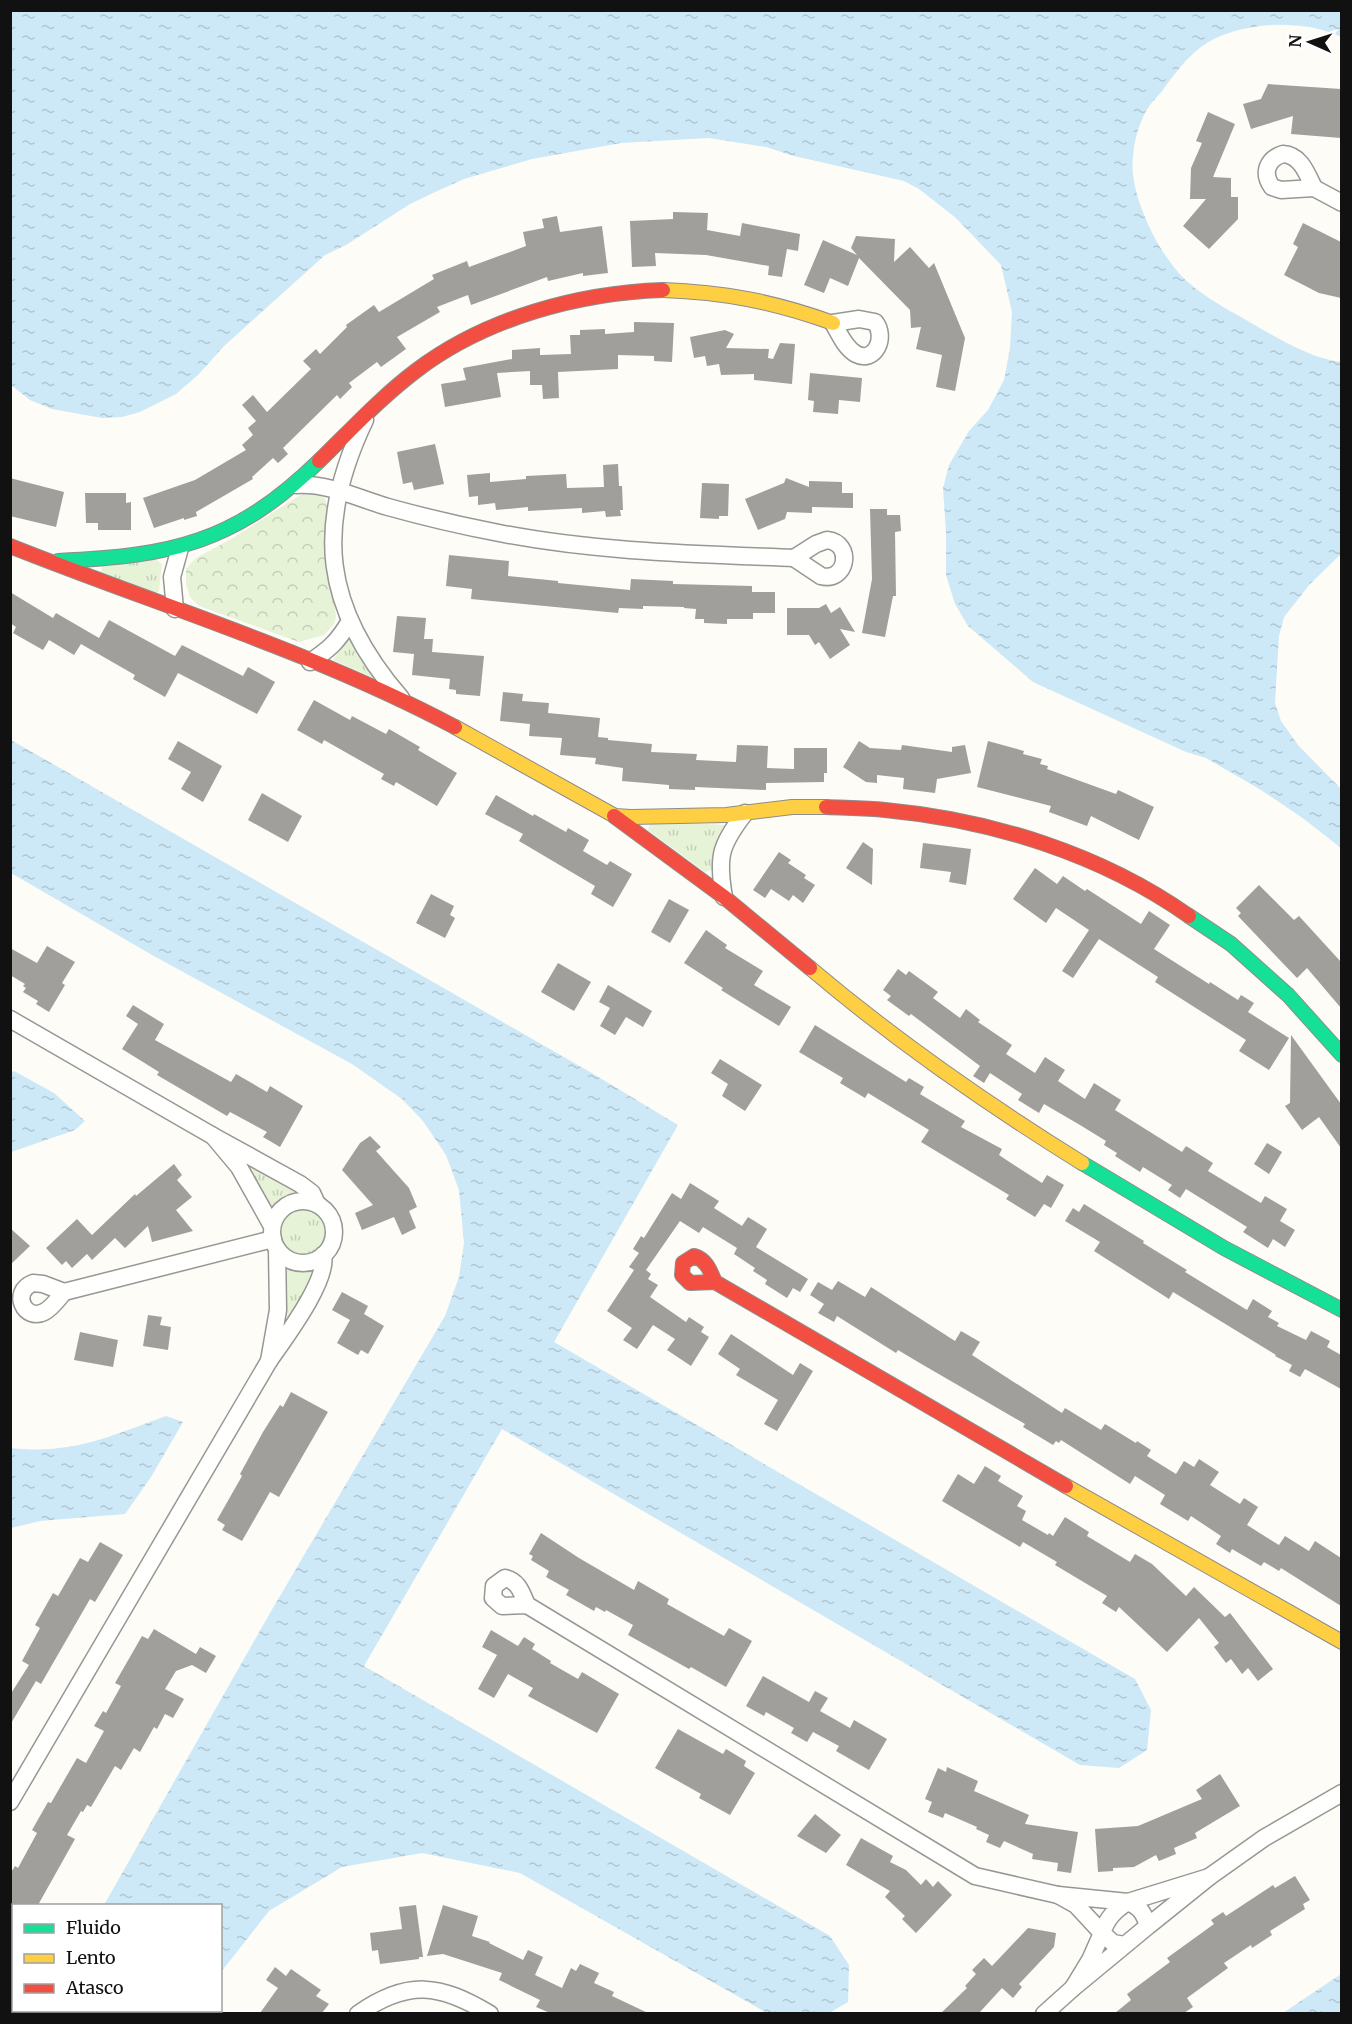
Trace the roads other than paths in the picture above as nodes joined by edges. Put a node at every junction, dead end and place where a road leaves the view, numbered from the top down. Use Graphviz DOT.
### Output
graph roads {
  1 [pos="1314,188"];
  2 [pos="1341,203"];
  3 [pos="833,323"];
  4 [pos="369,411"];
  5 [pos="296,485"];
  6 [pos="339,491"];
  7 [pos="10,546"];
  8 [pos="180,548"];
  9 [pos="794,558"];
  10 [pos="47,561"];
  11 [pos="175,609"];
  12 [pos="350,621"];
  13 [pos="310,662"];
  14 [pos="403,701"];
  15 [pos="745,813"];
  16 [pos="614,816"];
  17 [pos="724,897"];
  18 [pos="10,1019"];
  19 [pos="1341,1055"];
  20 [pos="213,1136"];
  21 [pos="317,1204"];
  22 [pos="274,1238"];
  23 [pos="324,1255"];
  24 [pos="715,1282"];
  25 [pos="64,1292"];
  26 [pos="1341,1310"];
  27 [pos="269,1361"];
  28 [pos="527,1605"];
  29 [pos="1341,1642"];
  30 [pos="1341,1793"];
  31 [pos="10,1802"];
  32 [pos="1209,1878"];
  33 [pos="1058,1895"];
  34 [pos="1128,1902"];
  35 [pos="1148,1926"];
  36 [pos="1102,1933"];
  37 [pos="1125,1945"];
  38 [pos="1073,1988"];
  39 [pos="358,2013"];
  40 [pos="490,2013"];
  41 [pos="1044,2013"];
  1 -- 2 [label="street"];
  3 -- 4 [label="street"];
  4 -- 5 [label="street"];
  4 -- 6 [label="street"];
  5 -- 6 [label="street"];
  5 -- 8 [label="street"];
  6 -- 9 [label="street"];
  6 -- 12 [label="street"];
  7 -- 10 [label="street"];
  8 -- 10 [label="street"];
  8 -- 11 [label="street"];
  10 -- 11 [label="street"];
  11 -- 13 [label="street"];
  12 -- 13 [label="street"];
  12 -- 14 [label="street"];
  13 -- 14 [label="street"];
  14 -- 16 [label="street"];
  15 -- 16 [label="street"];
  15 -- 17 [label="street"];
  15 -- 19 [label="street"];
  16 -- 17 [label="street"];
  17 -- 26 [label="street"];
  18 -- 20 [label="street"];
  20 -- 21 [label="street"];
  20 -- 22 [label="street"];
  21 -- 22 [label="street"];
  21 -- 23 [label="street"];
  22 -- 23 [label="street"];
  22 -- 25 [label="street"];
  22 -- 27 [label="street"];
  23 -- 27 [label="street"];
  24 -- 29 [label="street"];
  27 -- 31 [label="street"];
  28 -- 33 [label="street"];
  30 -- 32 [label="street"];
  32 -- 34 [label="street"];
  32 -- 35 [label="street"];
  33 -- 34 [label="street"];
  33 -- 36 [label="street"];
  34 -- 35 [label="street"];
  34 -- 36 [label="street"];
  35 -- 37 [label="street"];
  36 -- 37 [label="street"];
  36 -- 38 [label="street"];
  37 -- 38 [label="street"];
  38 -- 41 [label="street"];
  39 -- 40 [label="street"];
}
